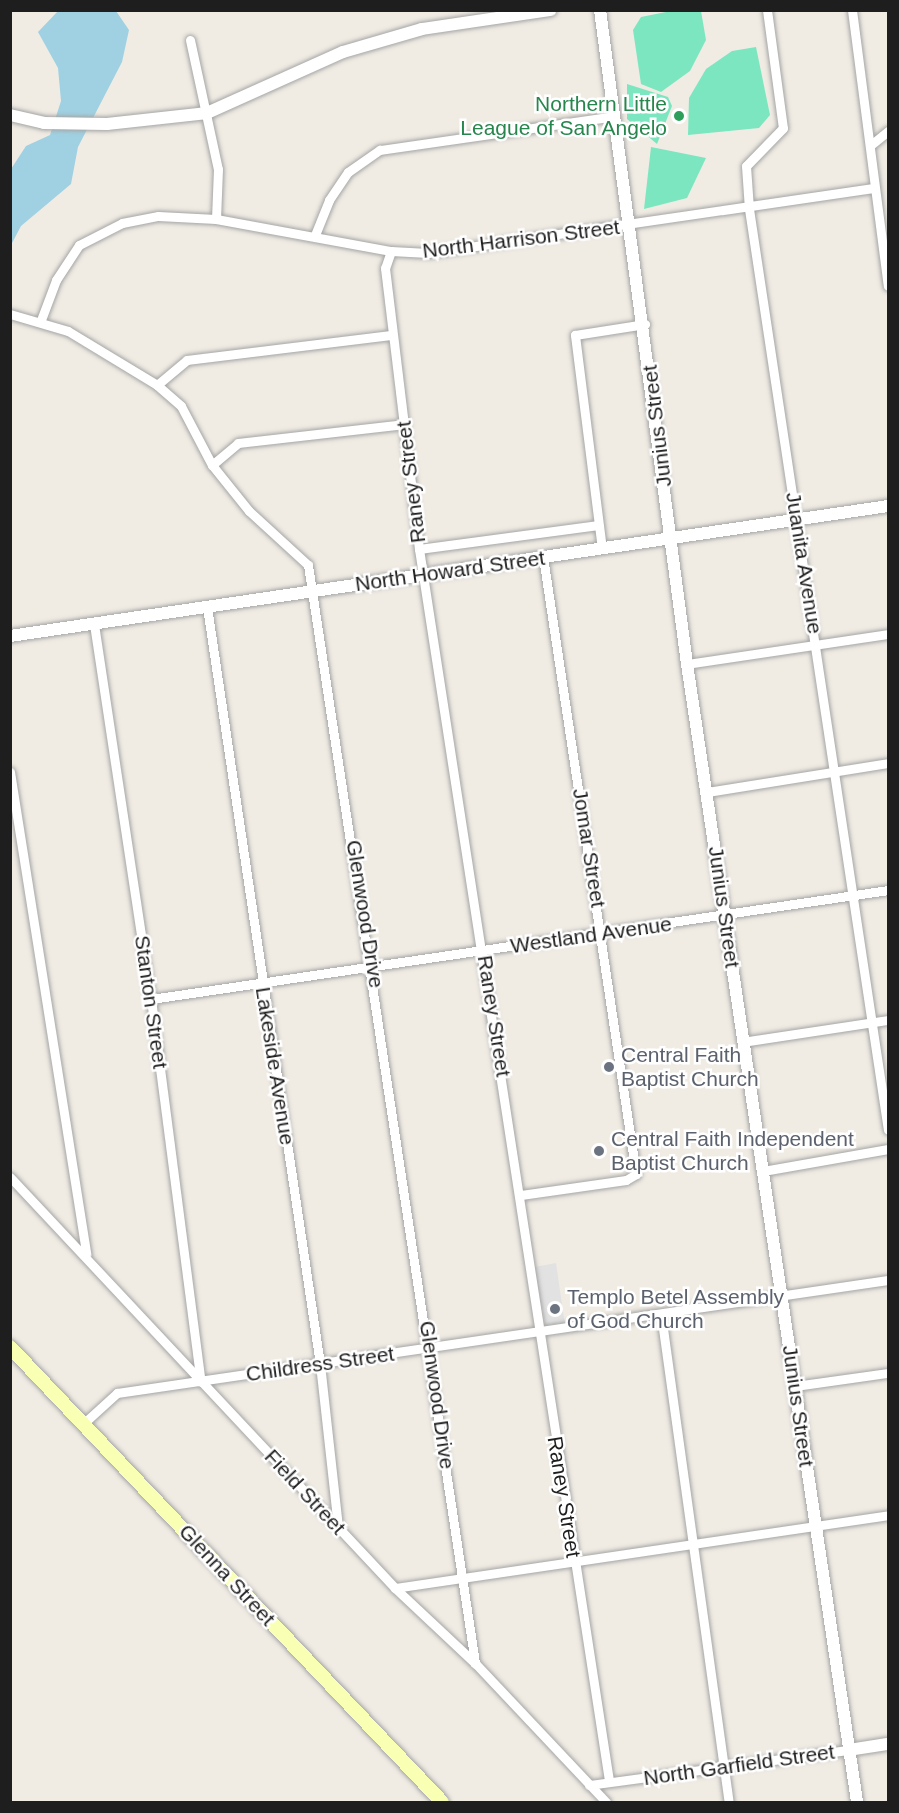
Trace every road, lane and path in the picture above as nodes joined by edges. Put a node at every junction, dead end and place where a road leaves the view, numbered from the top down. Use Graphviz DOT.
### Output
graph roads {
  1 [pos="551,10"];
  2 [pos="600,10"];
  3 [pos="767,10"];
  4 [pos="852,10"];
  5 [pos="190,40"];
  6 [pos="207,113"];
  7 [pos="10,115"];
  8 [pos="615,116"];
  9 [pos="888,131"];
  10 [pos="872,144"];
  11 [pos="873,188"];
  12 [pos="749,209"];
  13 [pos="216,219"];
  14 [pos="631,226"];
  15 [pos="315,236"];
  16 [pos="391,251"];
  17 [pos="888,286"];
  18 [pos="10,314"];
  19 [pos="41,320"];
  20 [pos="645,324"];
  21 [pos="392,335"];
  22 [pos="157,385"];
  23 [pos="405,424"];
  24 [pos="212,465"];
  25 [pos="888,506"];
  26 [pos="797,520"];
  27 [pos="598,525"];
  28 [pos="670,538"];
  29 [pos="419,549"];
  30 [pos="602,549"];
  31 [pos="543,557"];
  32 [pos="424,575"];
  33 [pos="313,591"];
  34 [pos="207,607"];
  35 [pos="94,624"];
  36 [pos="888,634"];
  37 [pos="10,636"];
  38 [pos="817,642"];
  39 [pos="687,664"];
  40 [pos="888,763"];
  41 [pos="10,772"];
  42 [pos="834,773"];
  43 [pos="707,792"];
  44 [pos="888,890"];
  45 [pos="855,895"];
  46 [pos="726,916"];
  47 [pos="603,932"];
  48 [pos="484,950"];
  49 [pos="373,965"];
  50 [pos="263,983"];
  51 [pos="152,999"];
  52 [pos="888,1020"];
  53 [pos="869,1024"];
  54 [pos="742,1042"];
  55 [pos="888,1130"];
  56 [pos="888,1149"];
  57 [pos="763,1171"];
  58 [pos="10,1177"];
  59 [pos="522,1195"];
  60 [pos="86,1254"];
  61 [pos="888,1280"];
  62 [pos="781,1297"];
  63 [pos="661,1314"];
  64 [pos="538,1332"];
  65 [pos="10,1347"];
  66 [pos="430,1348"];
  67 [pos="320,1364"];
  68 [pos="888,1373"];
  69 [pos="201,1382"];
  70 [pos="795,1386"];
  71 [pos="84,1424"];
  72 [pos="888,1515"];
  73 [pos="338,1526"];
  74 [pos="815,1526"];
  75 [pos="695,1544"];
  76 [pos="575,1562"];
  77 [pos="462,1578"];
  78 [pos="395,1588"];
  79 [pos="475,1663"];
  80 [pos="888,1744"];
  81 [pos="849,1750"];
  82 [pos="724,1769"];
  83 [pos="609,1781"];
  84 [pos="590,1785"];
  85 [pos="442,1803"];
  86 [pos="606,1803"];
  87 [pos="729,1803"];
  88 [pos="857,1803"];
  1 -- 6 [label="street"];
  2 -- 8 [label="street, Junius Street"];
  3 -- 12 [label="street, Juanita Avenue"];
  4 -- 10 [label="street"];
  5 -- 6 [label="street"];
  6 -- 7 [label="street"];
  6 -- 13 [label="street"];
  8 -- 14 [label="street, Junius Street"];
  8 -- 15 [label="street"];
  9 -- 10 [label="street"];
  10 -- 11 [label="street"];
  11 -- 12 [label="street, North Harrison Street"];
  11 -- 17 [label="street"];
  12 -- 14 [label="street, North Harrison Street"];
  12 -- 26 [label="street, Juanita Avenue"];
  13 -- 15 [label="street, North Harrison Street"];
  13 -- 19 [label="street, North Harrison Street"];
  14 -- 16 [label="street, North Harrison Street"];
  14 -- 20 [label="street, Junius Street"];
  15 -- 16 [label="street, North Harrison Street"];
  16 -- 21 [label="street, Raney Street"];
  18 -- 19 [label="street, Glenwood Drive"];
  19 -- 22 [label="street, Glenwood Drive"];
  20 -- 27 [label="street"];
  20 -- 28 [label="street, Junius Street"];
  21 -- 22 [label="street"];
  21 -- 23 [label="street, Raney Street"];
  22 -- 24 [label="street, Glenwood Drive"];
  23 -- 24 [label="street"];
  23 -- 29 [label="street, Raney Street"];
  24 -- 33 [label="street, Glenwood Drive"];
  25 -- 26 [label="street, North Howard Street"];
  26 -- 28 [label="street, North Howard Street"];
  26 -- 38 [label="street, Juanita Avenue"];
  27 -- 29 [label="street"];
  27 -- 30 [label="street"];
  28 -- 30 [label="street, North Howard Street"];
  28 -- 39 [label="street, Junius Street"];
  29 -- 32 [label="street, Raney Street"];
  30 -- 31 [label="street, North Howard Street"];
  31 -- 32 [label="street, North Howard Street"];
  31 -- 47 [label="street, Jomar Street"];
  32 -- 33 [label="street, North Howard Street"];
  32 -- 48 [label="street, Raney Street"];
  33 -- 34 [label="street, North Howard Street"];
  33 -- 49 [label="street, Glenwood Drive"];
  34 -- 35 [label="street, North Howard Street"];
  34 -- 50 [label="street, Lakeside Avenue"];
  35 -- 37 [label="street, North Howard Street"];
  35 -- 51 [label="street, Stanton Street"];
  36 -- 38 [label="street"];
  38 -- 39 [label="street"];
  38 -- 42 [label="street, Juanita Avenue"];
  39 -- 43 [label="street, Junius Street"];
  40 -- 42 [label="street"];
  41 -- 60 [label="street"];
  42 -- 43 [label="street"];
  42 -- 45 [label="street, Juanita Avenue"];
  43 -- 46 [label="street, Junius Street"];
  44 -- 45 [label="street, Westland Avenue"];
  45 -- 46 [label="street, Westland Avenue"];
  45 -- 53 [label="street, Juanita Avenue"];
  46 -- 47 [label="street, Westland Avenue"];
  46 -- 54 [label="street, Junius Street"];
  47 -- 48 [label="street, Westland Avenue"];
  47 -- 59 [label="street, Jomar Street"];
  48 -- 49 [label="street, Westland Avenue"];
  48 -- 59 [label="street, Raney Street"];
  49 -- 50 [label="street, Westland Avenue"];
  49 -- 66 [label="street, Glenwood Drive"];
  50 -- 51 [label="street, Westland Avenue"];
  50 -- 67 [label="street, Lakeside Avenue"];
  51 -- 69 [label="street, Stanton Street"];
  52 -- 53 [label="street"];
  53 -- 54 [label="street"];
  53 -- 55 [label="street, Juanita Avenue"];
  54 -- 57 [label="street, Junius Street"];
  56 -- 57 [label="street"];
  57 -- 62 [label="street, Junius Street"];
  58 -- 60 [label="street, Field Street"];
  59 -- 64 [label="street, Raney Street"];
  60 -- 69 [label="street, Field Street"];
  61 -- 62 [label="street, Childress Street"];
  62 -- 63 [label="street, Childress Street"];
  62 -- 70 [label="street, Junius Street"];
  63 -- 64 [label="street, Childress Street"];
  63 -- 75 [label="street"];
  64 -- 66 [label="street, Childress Street"];
  64 -- 76 [label="street, Raney Street"];
  65 -- 71 [label="main road, Glenna Street"];
  66 -- 67 [label="street, Childress Street"];
  66 -- 77 [label="street, Glenwood Drive"];
  67 -- 69 [label="street, Childress Street"];
  67 -- 73 [label="street, Lakeside Avenue"];
  68 -- 70 [label="street"];
  69 -- 71 [label="street, Childress Street"];
  69 -- 73 [label="street, Field Street"];
  70 -- 74 [label="street, Junius Street"];
  71 -- 85 [label="main road, Glenna Street"];
  72 -- 74 [label="street"];
  73 -- 78 [label="street, Field Street"];
  74 -- 75 [label="street"];
  74 -- 81 [label="street, Junius Street"];
  75 -- 76 [label="street"];
  75 -- 82 [label="street"];
  76 -- 77 [label="street"];
  76 -- 83 [label="street, Raney Street"];
  77 -- 78 [label="street"];
  77 -- 79 [label="street, Glenwood Drive"];
  78 -- 79 [label="street, Field Street"];
  79 -- 84 [label="street, Field Street"];
  80 -- 81 [label="street, North Garfield Street"];
  81 -- 82 [label="street, North Garfield Street"];
  81 -- 88 [label="street, Junius Street"];
  82 -- 83 [label="street, North Garfield Street"];
  82 -- 87 [label="street"];
  83 -- 84 [label="street, North Garfield Street"];
  84 -- 86 [label="street, Field Street"];
}
